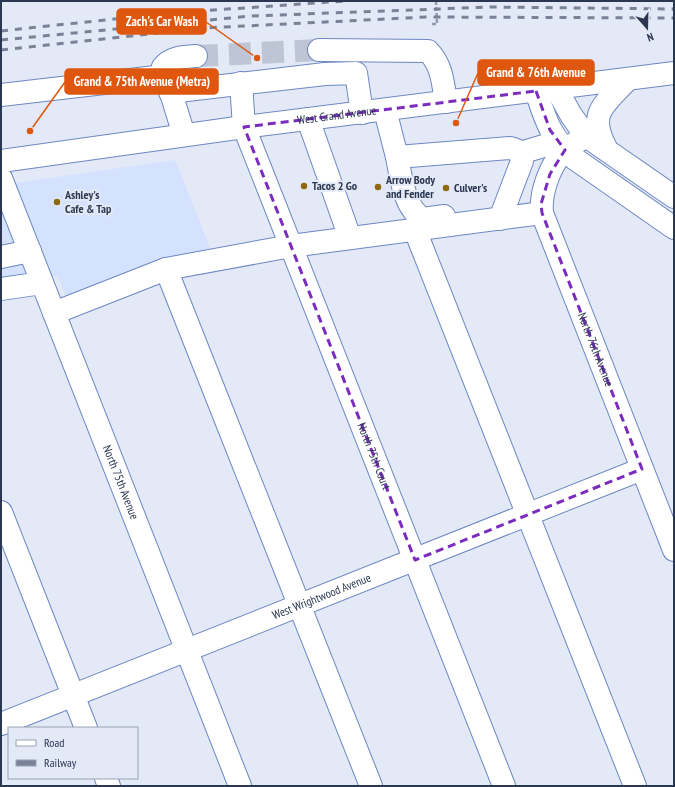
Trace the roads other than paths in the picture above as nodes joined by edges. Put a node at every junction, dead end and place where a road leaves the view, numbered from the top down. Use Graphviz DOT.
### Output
graph roads {
  1 [pos="196,56"];
  2 [pos="674,73"];
  3 [pos="325,74"];
  4 [pos="628,79"];
  5 [pos="241,83"];
  6 [pos="167,84"];
  7 [pos="546,90"];
  8 [pos="1,94"];
  9 [pos="446,102"];
  10 [pos="385,110"];
  11 [pos="362,112"];
  12 [pos="308,119"];
  13 [pos="244,127"];
  14 [pos="184,135"];
  15 [pos="586,136"];
  16 [pos="561,146"];
  17 [pos="607,150"];
  18 [pos="520,153"];
  19 [pos="397,157"];
  20 [pos="1,161"];
  21 [pos="1,178"];
  22 [pos="669,187"];
  23 [pos="503,213"];
  24 [pos="542,213"];
  25 [pos="674,228"];
  26 [pos="416,230"];
  27 [pos="350,238"];
  28 [pos="291,246"];
  29 [pos="30,251"];
  30 [pos="1,257"];
  31 [pos="166,269"];
  32 [pos="42,283"];
  33 [pos="1,289"];
  34 [pos="54,313"];
  35 [pos="642,469"];
  36 [pos="1,512"];
  37 [pos="528,515"];
  38 [pos="674,550"];
  39 [pos="415,560"];
  40 [pos="300,605"];
  41 [pos="187,650"];
  42 [pos="73,695"];
  43 [pos="1,724"];
  44 [pos="86,727"];
  45 [pos="240,786"];
  46 [pos="371,786"];
  47 [pos="504,786"];
  48 [pos="635,786"];
  1 -- 6 [label="street"];
  2 -- 4 [label="street, West Grand Avenue"];
  3 -- 5 [label="street"];
  3 -- 9 [label="street"];
  3 -- 11 [label="street"];
  4 -- 7 [label="street, West Grand Avenue"];
  4 -- 17 [label="street"];
  5 -- 6 [label="street"];
  5 -- 13 [label="street, North 75th Court"];
  6 -- 8 [label="street"];
  6 -- 14 [label="street"];
  7 -- 9 [label="street, West Grand Avenue"];
  7 -- 15 [label="street"];
  7 -- 16 [label="street"];
  9 -- 10 [label="street, West Grand Avenue"];
  10 -- 11 [label="street, West Grand Avenue"];
  10 -- 19 [label="street"];
  11 -- 12 [label="street, West Grand Avenue"];
  12 -- 13 [label="street, West Grand Avenue"];
  12 -- 27 [label="street"];
  13 -- 14 [label="street, West Grand Avenue"];
  13 -- 28 [label="street, North 75th Court"];
  14 -- 20 [label="street, West Grand Avenue"];
  15 -- 16 [label="street, North 76th Avenue"];
  15 -- 17 [label="street"];
  16 -- 18 [label="street"];
  16 -- 24 [label="street, North 76th Avenue"];
  16 -- 25 [label="street"];
  17 -- 22 [label="street"];
  18 -- 19 [label="street"];
  18 -- 23 [label="street"];
  19 -- 23 [label="street"];
  21 -- 29 [label="street, North 75th Avenue"];
  23 -- 24 [label="street"];
  23 -- 26 [label="street"];
  24 -- 35 [label="street, North 76th Avenue"];
  26 -- 27 [label="street"];
  26 -- 37 [label="street"];
  27 -- 28 [label="street"];
  28 -- 31 [label="street"];
  28 -- 39 [label="street, North 75th Court"];
  29 -- 30 [label="street"];
  29 -- 32 [label="street, North 75th Avenue"];
  31 -- 34 [label="street"];
  31 -- 40 [label="street"];
  32 -- 33 [label="street"];
  32 -- 34 [label="street, North 75th Avenue"];
  34 -- 41 [label="street, North 75th Avenue"];
  35 -- 37 [label="street, West Wrightwood Avenue"];
  35 -- 38 [label="street, North 76th Avenue"];
  36 -- 42 [label="street"];
  37 -- 39 [label="street, West Wrightwood Avenue"];
  37 -- 48 [label="street"];
  39 -- 40 [label="street, West Wrightwood Avenue"];
  39 -- 47 [label="street, North 75th Court"];
  40 -- 41 [label="street, West Wrightwood Avenue"];
  40 -- 46 [label="street"];
  41 -- 42 [label="street, West Wrightwood Avenue"];
  41 -- 45 [label="street, North 75th Avenue"];
  42 -- 43 [label="street, West Wrightwood Avenue"];
  42 -- 44 [label="street"];
}
